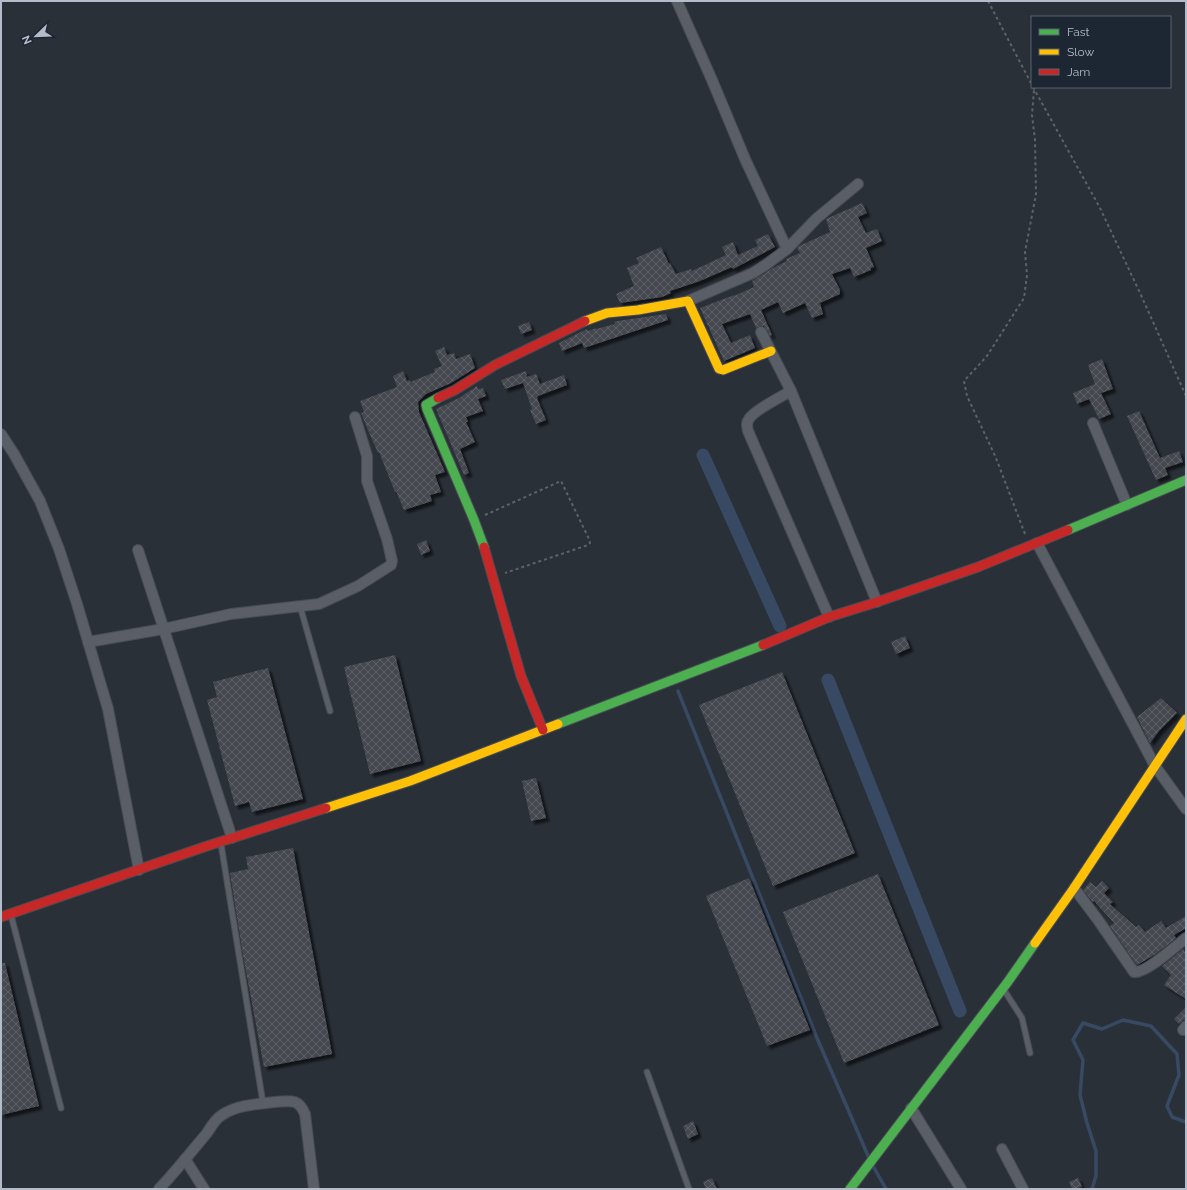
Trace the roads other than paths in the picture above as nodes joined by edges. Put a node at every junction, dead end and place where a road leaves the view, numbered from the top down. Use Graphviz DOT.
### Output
graph roads {
  1 [pos="677,1"];
  2 [pos="858,184"];
  3 [pos="787,249"];
  4 [pos="688,301"];
  5 [pos="761,332"];
  6 [pos="771,351"];
  7 [pos="791,390"];
  8 [pos="355,417"];
  9 [pos="1093,423"];
  10 [pos="1,434"];
  11 [pos="1186,480"];
  12 [pos="1127,505"];
  13 [pos="1034,545"];
  14 [pos="138,550"];
  15 [pos="877,602"];
  16 [pos="300,606"];
  17 [pos="829,618"];
  18 [pos="164,629"];
  19 [pos="88,642"];
  20 [pos="330,711"];
  21 [pos="1186,719"];
  22 [pos="543,730"];
  23 [pos="1155,766"];
  24 [pos="1186,810"];
  25 [pos="232,838"];
  26 [pos="221,842"];
  27 [pos="139,870"];
  28 [pos="1074,888"];
  29 [pos="11,914"];
  30 [pos="1,917"];
  31 [pos="1186,938"];
  32 [pos="1003,988"];
  33 [pos="1030,1053"];
  34 [pos="647,1072"];
  35 [pos="263,1103"];
  36 [pos="61,1108"];
  37 [pos="911,1108"];
  38 [pos="1002,1149"];
  39 [pos="185,1159"];
  40 [pos="159,1189"];
  41 [pos="204,1189"];
  42 [pos="314,1189"];
  43 [pos="689,1189"];
  44 [pos="850,1189"];
  45 [pos="961,1189"];
  46 [pos="1024,1189"];
  1 -- 3 [label="street"];
  2 -- 3 [label="street"];
  3 -- 4 [label="street"];
  4 -- 6 [label="street"];
  4 -- 22 [label="street"];
  5 -- 6 [label="street"];
  6 -- 7 [label="street"];
  7 -- 15 [label="street"];
  7 -- 17 [label="street"];
  8 -- 16 [label="street"];
  9 -- 12 [label="street"];
  10 -- 19 [label="street"];
  11 -- 12 [label="street"];
  12 -- 13 [label="street"];
  13 -- 15 [label="street"];
  13 -- 23 [label="street"];
  14 -- 18 [label="street"];
  15 -- 17 [label="street"];
  16 -- 18 [label="street"];
  16 -- 20 [label="lane"];
  17 -- 22 [label="street"];
  18 -- 19 [label="street"];
  18 -- 25 [label="street"];
  19 -- 27 [label="street"];
  21 -- 23 [label="street"];
  22 -- 25 [label="street"];
  23 -- 24 [label="street"];
  23 -- 28 [label="street"];
  25 -- 26 [label="street"];
  26 -- 27 [label="street"];
  26 -- 35 [label="lane"];
  27 -- 29 [label="street"];
  28 -- 31 [label="street"];
  28 -- 32 [label="street"];
  29 -- 30 [label="street"];
  29 -- 36 [label="lane"];
  32 -- 33 [label="lane"];
  32 -- 37 [label="street"];
  34 -- 43 [label="lane"];
  35 -- 39 [label="street"];
  35 -- 42 [label="street"];
  37 -- 44 [label="street"];
  37 -- 45 [label="street"];
  38 -- 46 [label="street"];
  39 -- 40 [label="street"];
  39 -- 41 [label="street"];
}
